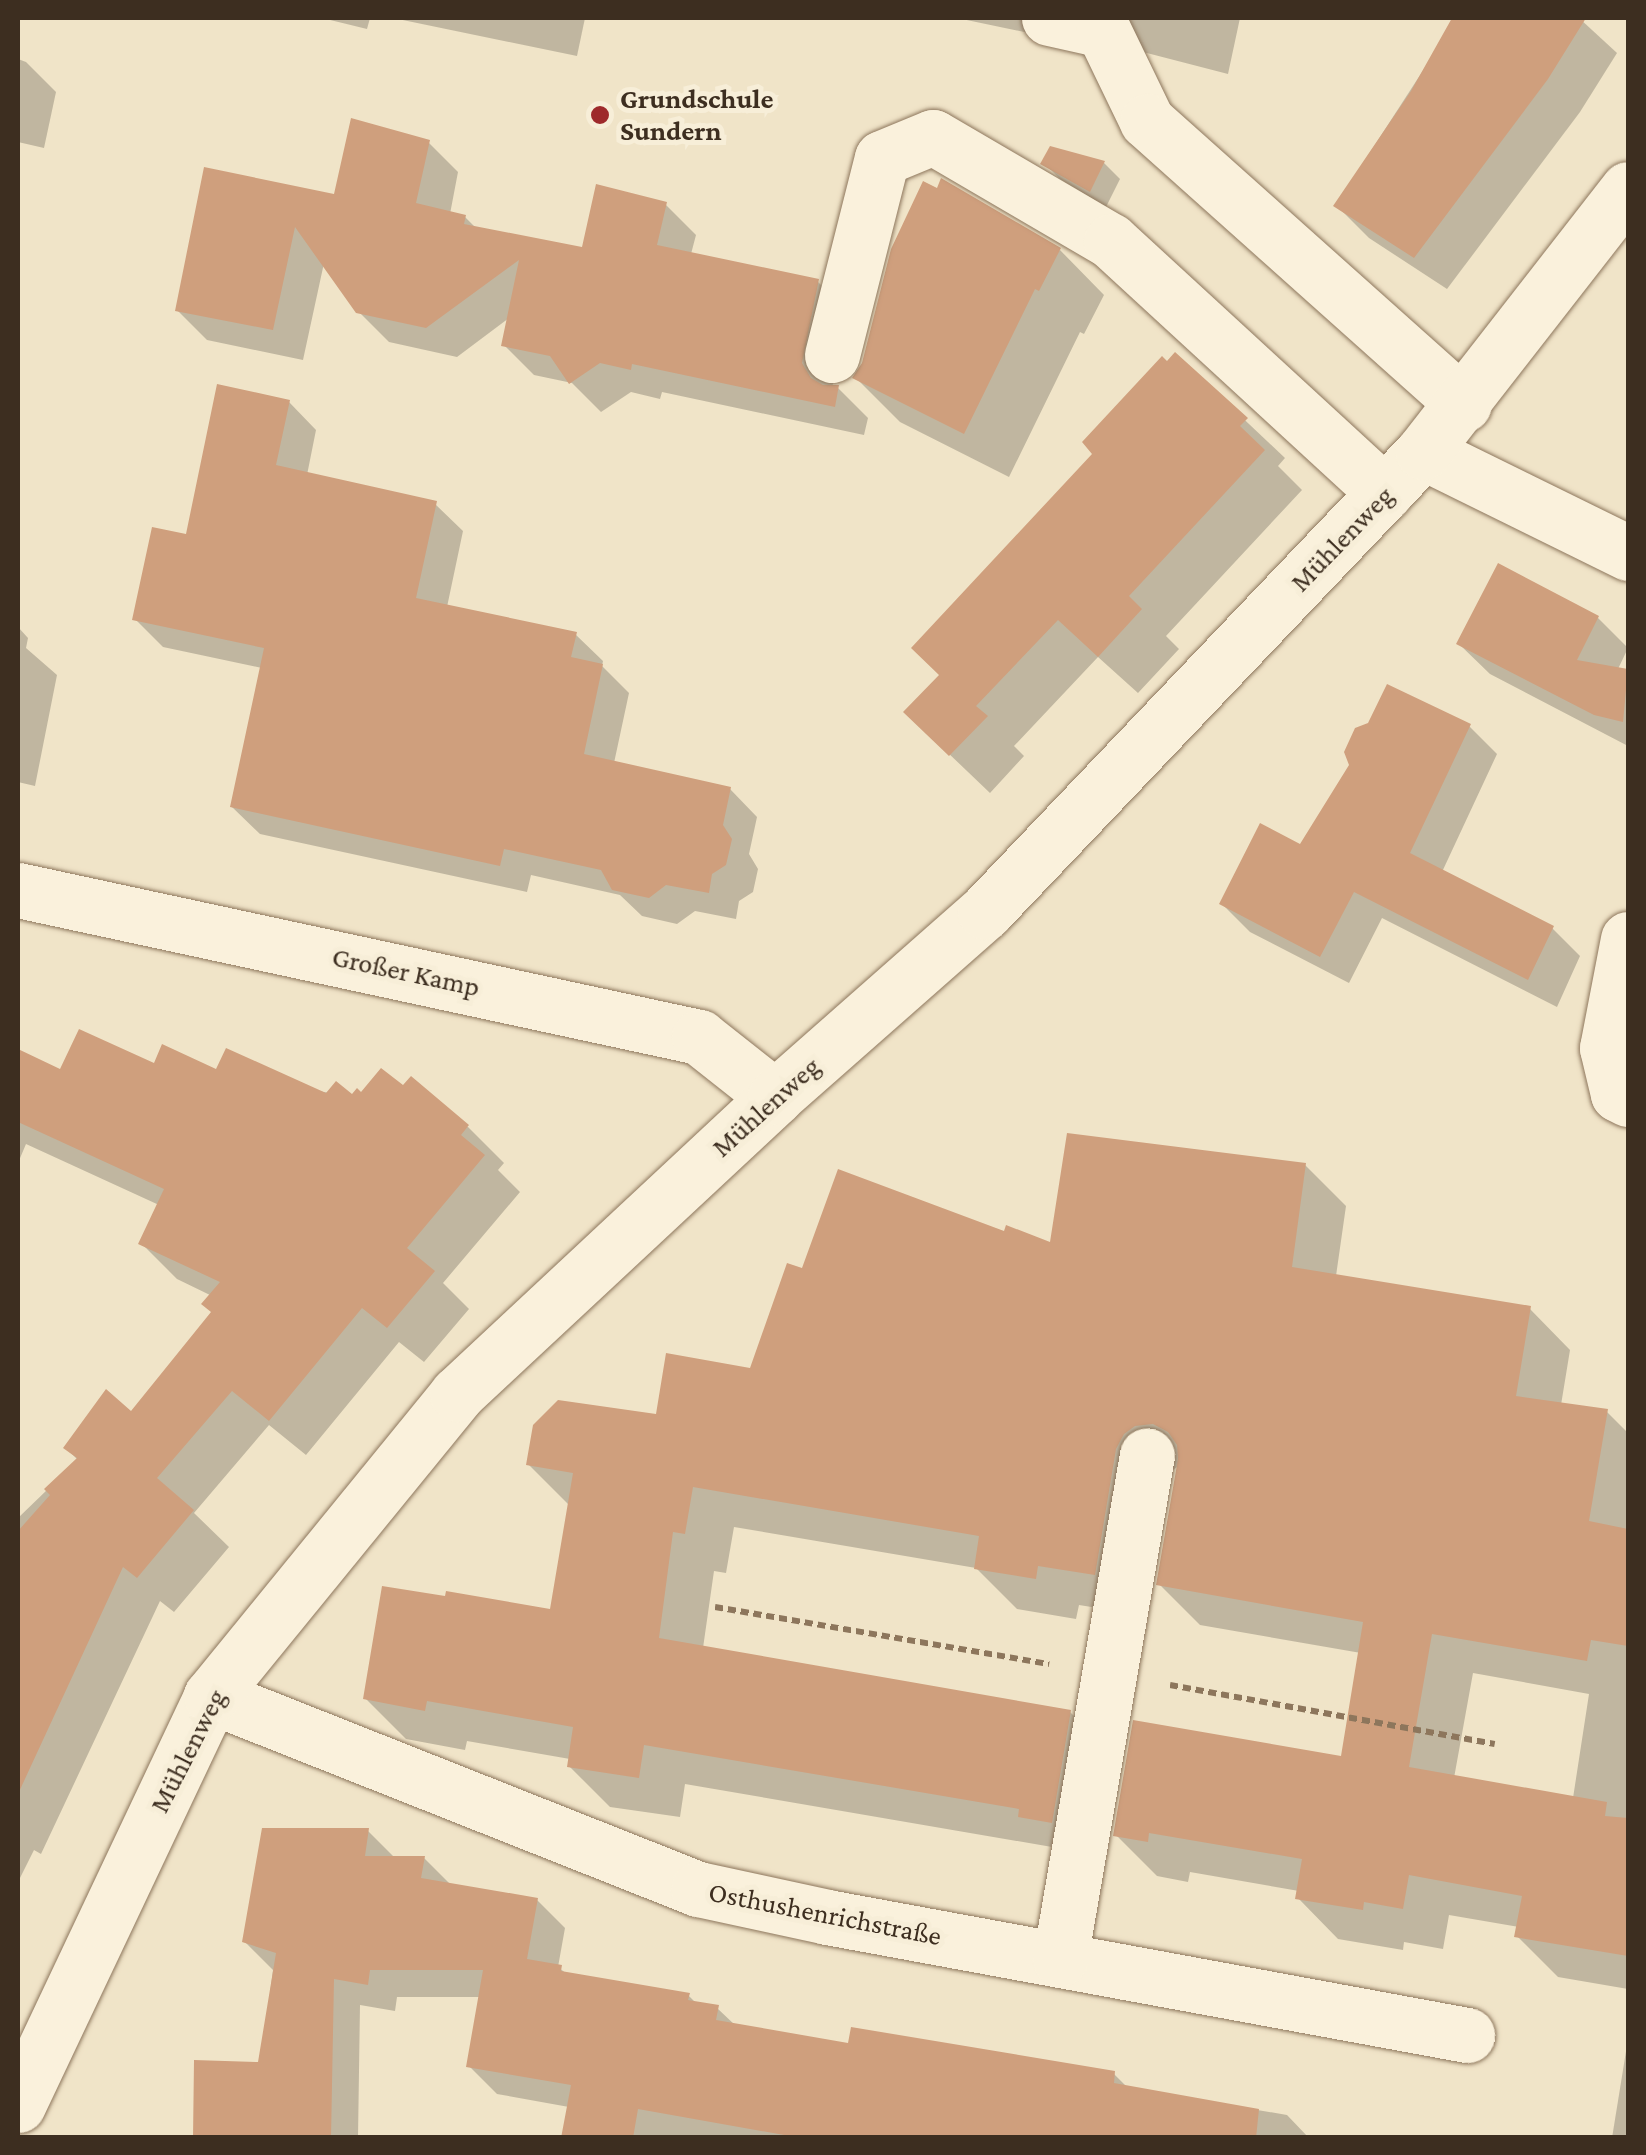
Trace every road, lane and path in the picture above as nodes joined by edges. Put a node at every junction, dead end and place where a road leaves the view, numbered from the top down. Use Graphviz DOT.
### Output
graph roads {
  1 [pos="1049,18"];
  2 [pos="1628,188"];
  3 [pos="832,355"];
  4 [pos="1464,404"];
  5 [pos="1423,452"];
  6 [pos="1385,494"];
  7 [pos="1628,553"];
  8 [pos="18,890"];
  9 [pos="1628,939"];
  10 [pos="775,1098"];
  11 [pos="1628,1099"];
  12 [pos="1146,1455"];
  13 [pos="212,1696"];
  14 [pos="1060,1960"];
  15 [pos="1467,2035"];
  16 [pos="18,2105"];
  1 -- 4 [label="street"];
  2 -- 4 [label="street, Mühlenweg"];
  3 -- 6 [label="street"];
  4 -- 5 [label="street, Mühlenweg"];
  5 -- 6 [label="street, Mühlenweg"];
  5 -- 7 [label="street"];
  6 -- 10 [label="street, Mühlenweg"];
  8 -- 10 [label="street, Großer Kamp"];
  9 -- 11 [label="street"];
  10 -- 13 [label="street, Mühlenweg"];
  12 -- 14 [label="street"];
  13 -- 14 [label="street, Osthushenrichstraße"];
  13 -- 16 [label="street, Mühlenweg"];
  14 -- 15 [label="street, Osthushenrichstraße"];
}
